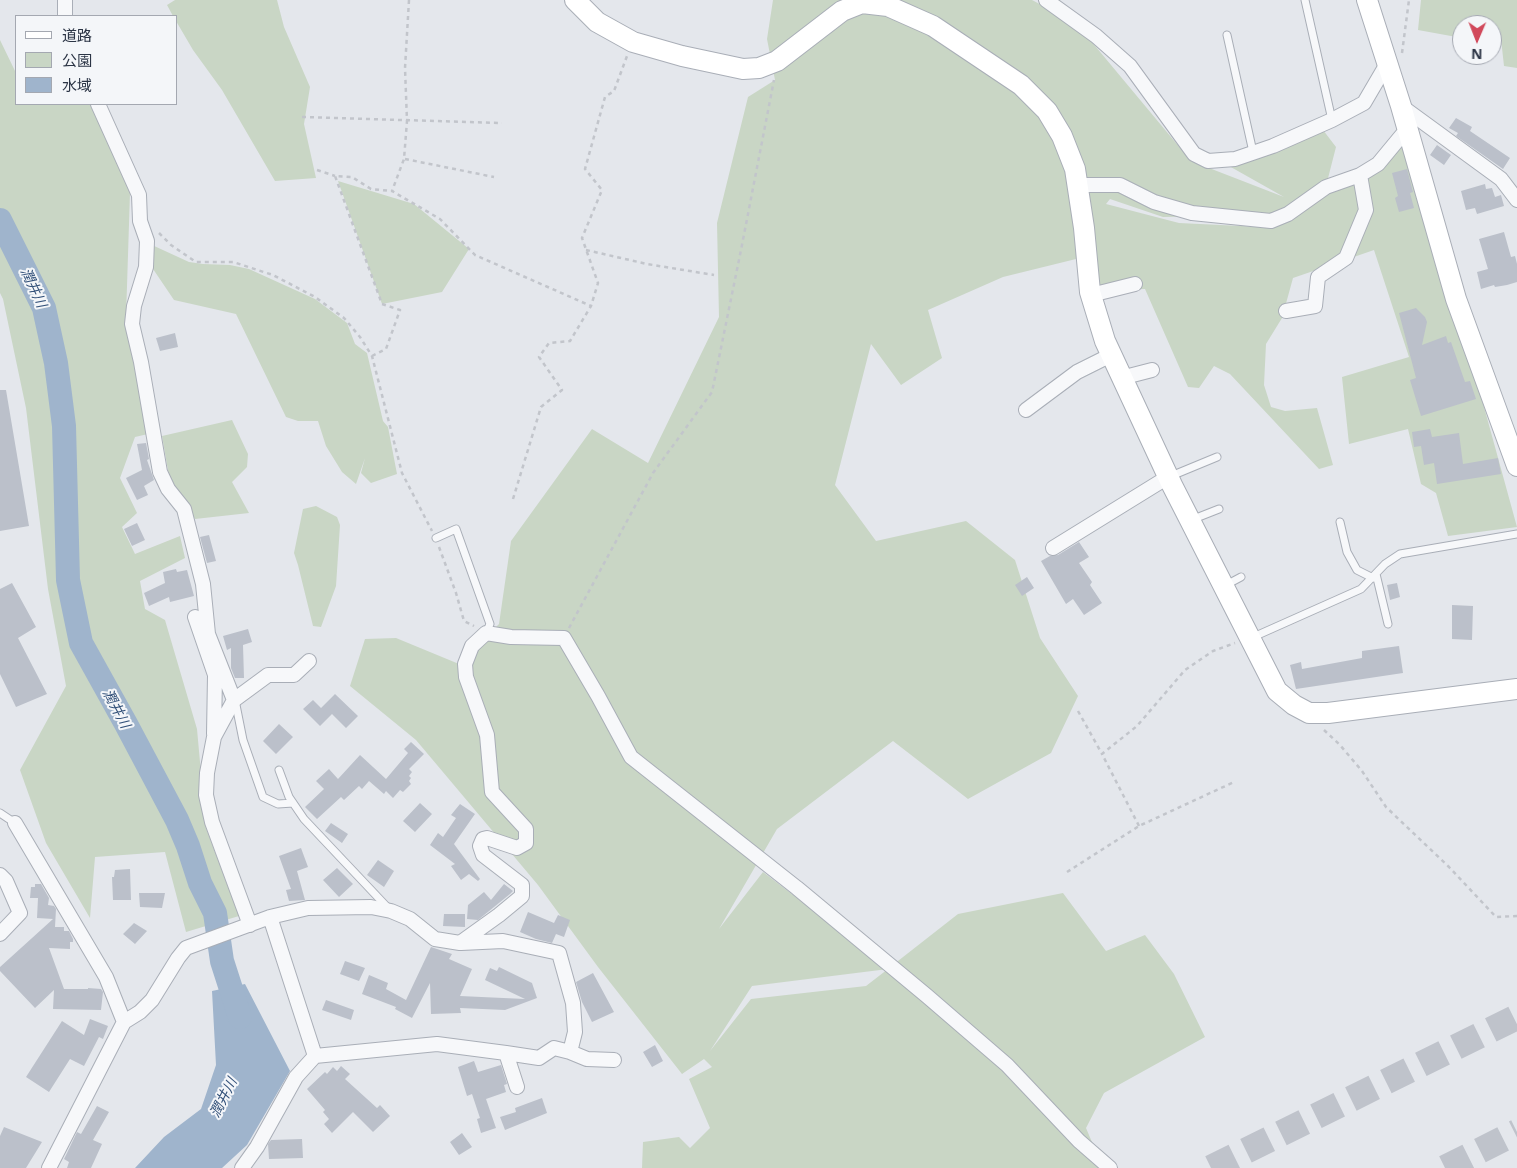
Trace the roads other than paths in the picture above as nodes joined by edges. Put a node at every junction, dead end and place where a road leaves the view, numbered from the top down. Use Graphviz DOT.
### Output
graph roads {
  1 [pos="65,0"];
  2 [pos="575,0"];
  3 [pos="1046,0"];
  4 [pos="1305,0"];
  5 [pos="1366,0"];
  6 [pos="65,15"];
  7 [pos="1226,35"];
  8 [pos="1390,69"];
  9 [pos="98,105"];
  10 [pos="1402,106"];
  11 [pos="1332,120"];
  12 [pos="1410,134"];
  13 [pos="1253,152"];
  14 [pos="1360,175"];
  15 [pos="1078,185"];
  16 [pos="1517,200"];
  17 [pos="1136,284"];
  18 [pos="1092,296"];
  19 [pos="1286,311"];
  20 [pos="1111,355"];
  21 [pos="1152,370"];
  22 [pos="1121,378"];
  23 [pos="1026,410"];
  24 [pos="1217,457"];
  25 [pos="1517,466"];
  26 [pos="1168,477"];
  27 [pos="1219,509"];
  28 [pos="1190,521"];
  29 [pos="1340,522"];
  30 [pos="1517,534"];
  31 [pos="436,538"];
  32 [pos="1053,548"];
  33 [pos="1375,576"];
  34 [pos="194,617"];
  35 [pos="1388,624"];
  36 [pos="486,633"];
  37 [pos="1251,638"];
  38 [pos="309,661"];
  39 [pos="1517,689"];
  40 [pos="234,700"];
  41 [pos="214,737"];
  42 [pos="278,770"];
  43 [pos="293,803"];
  44 [pos="0,813"];
  45 [pos="15,823"];
  46 [pos="0,875"];
  47 [pos="391,911"];
  48 [pos="270,917"];
  49 [pos="250,925"];
  50 [pos="0,934"];
  51 [pos="460,943"];
  52 [pos="124,1022"];
  53 [pos="570,1052"];
  54 [pos="506,1053"];
  55 [pos="315,1056"];
  56 [pos="614,1060"];
  57 [pos="516,1087"];
  58 [pos="48,1168"];
  59 [pos="242,1168"];
  60 [pos="1110,1168"];
  1 -- 6 [label="street"];
  2 -- 15 [label="street"];
  3 -- 13 [label="street"];
  4 -- 11 [label="lane"];
  5 -- 8 [label="street"];
  7 -- 13 [label="lane"];
  8 -- 10 [label="street"];
  8 -- 11 [label="street"];
  9 -- 40 [label="street"];
  10 -- 12 [label="street"];
  10 -- 16 [label="street"];
  11 -- 13 [label="street"];
  12 -- 14 [label="street"];
  12 -- 25 [label="street"];
  14 -- 15 [label="street"];
  14 -- 19 [label="street"];
  15 -- 18 [label="street"];
  17 -- 18 [label="street"];
  18 -- 20 [label="street"];
  20 -- 22 [label="street"];
  20 -- 23 [label="street"];
  21 -- 22 [label="street"];
  22 -- 26 [label="street"];
  24 -- 26 [label="lane"];
  26 -- 28 [label="street"];
  26 -- 32 [label="street"];
  27 -- 28 [label="lane"];
  28 -- 37 [label="street"];
  29 -- 33 [label="lane"];
  30 -- 33 [label="lane"];
  31 -- 36 [label="lane"];
  33 -- 35 [label="lane"];
  33 -- 37 [label="lane"];
  34 -- 41 [label="street"];
  36 -- 51 [label="street"];
  36 -- 60 [label="street"];
  37 -- 39 [label="street"];
  38 -- 40 [label="street"];
  40 -- 41 [label="street"];
  40 -- 43 [label="lane"];
  41 -- 49 [label="street"];
  42 -- 43 [label="lane"];
  43 -- 47 [label="lane"];
  44 -- 45 [label="lane"];
  45 -- 52 [label="street"];
  46 -- 50 [label="street"];
  47 -- 48 [label="street"];
  47 -- 51 [label="street"];
  48 -- 49 [label="street"];
  48 -- 55 [label="street"];
  49 -- 52 [label="street"];
  51 -- 53 [label="street"];
  52 -- 58 [label="street"];
  53 -- 54 [label="street"];
  53 -- 56 [label="street"];
  54 -- 55 [label="street"];
  54 -- 57 [label="street"];
  55 -- 59 [label="street"];
}
